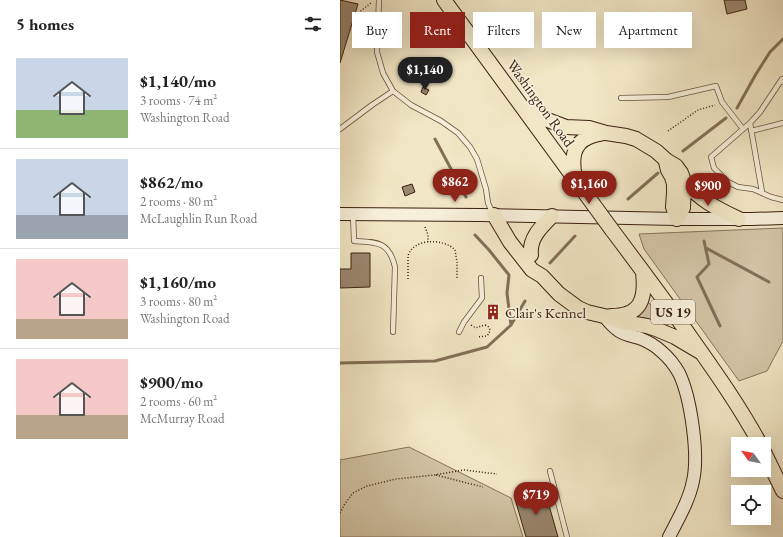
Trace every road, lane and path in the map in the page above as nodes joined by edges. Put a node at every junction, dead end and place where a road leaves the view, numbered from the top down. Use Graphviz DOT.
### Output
graph roads {
  1 [pos="379,0"];
  2 [pos="444,0"];
  3 [pos="374,1"];
  4 [pos="360,12"];
  5 [pos="783,82"];
  6 [pos="393,91"];
  7 [pos="621,98"];
  8 [pos="722,102"];
  9 [pos="523,108"];
  10 [pos="750,123"];
  11 [pos="783,123"];
  12 [pos="743,128"];
  13 [pos="340,129"];
  14 [pos="668,131"];
  15 [pos="751,131"];
  16 [pos="606,133"];
  17 [pos="666,160"];
  18 [pos="576,180"];
  19 [pos="684,181"];
  20 [pos="762,192"];
  21 [pos="783,200"];
  22 [pos="340,214"];
  23 [pos="353,214"];
  24 [pos="494,215"];
  25 [pos="552,216"];
  26 [pos="783,218"];
  27 [pos="677,219"];
  28 [pos="738,219"];
  29 [pos="425,227"];
  30 [pos="428,242"];
  31 [pos="531,255"];
  32 [pos="643,272"];
  33 [pos="542,276"];
  34 [pos="457,278"];
  35 [pos="481,278"];
  36 [pos="408,280"];
  37 [pos="604,316"];
  38 [pos="464,322"];
  39 [pos="393,332"];
  40 [pos="459,332"];
  41 [pos="477,337"];
  42 [pos="702,353"];
  43 [pos="756,437"];
  44 [pos="771,467"];
  45 [pos="550,471"];
  46 [pos="497,474"];
  47 [pos="434,475"];
  48 [pos="483,487"];
  49 [pos="783,492"];
  50 [pos="340,513"];
  51 [pos="567,537"];
  52 [pos="669,537"];
  1 -- 6 [label="lane"];
  2 -- 9 [label="main road, Washington Road / US 19"];
  3 -- 4 [label="path"];
  5 -- 10 [label="lane"];
  6 -- 13 [label="lane"];
  6 -- 24 [label="lane"];
  7 -- 8 [label="lane"];
  8 -- 12 [label="lane"];
  8 -- 14 [label="path"];
  9 -- 16 [label="main road"];
  9 -- 18 [label="main road, Washington Road / US 19"];
  10 -- 12 [label="lane"];
  10 -- 15 [label="lane"];
  11 -- 15 [label="lane"];
  12 -- 20 [label="lane"];
  15 -- 20 [label="lane"];
  16 -- 17 [label="main road"];
  16 -- 18 [label="main road"];
  17 -- 19 [label="main road"];
  17 -- 27 [label="main road"];
  18 -- 32 [label="main road, Washington Road / US 19, bridge"];
  19 -- 27 [label="main road"];
  19 -- 28 [label="main road"];
  20 -- 21 [label="lane"];
  22 -- 23 [label="main road"];
  23 -- 24 [label="main road"];
  23 -- 39 [label="lane"];
  24 -- 25 [label="main road"];
  24 -- 31 [label="main road"];
  24 -- 33 [label="main road"];
  25 -- 27 [label="main road"];
  25 -- 31 [label="main road"];
  26 -- 28 [label="main road"];
  27 -- 28 [label="main road"];
  29 -- 30 [label="path"];
  30 -- 34 [label="path"];
  30 -- 36 [label="path"];
  31 -- 33 [label="main road"];
  32 -- 37 [label="main road"];
  32 -- 42 [label="main road, Washington Road / US 19"];
  33 -- 37 [label="main road"];
  35 -- 38 [label="lane"];
  37 -- 42 [label="main road"];
  37 -- 52 [label="main road"];
  38 -- 40 [label="lane"];
  38 -- 41 [label="path"];
  42 -- 43 [label="main road, Washington Road / US 19"];
  44 -- 49 [label="main road"];
  45 -- 51 [label="lane"];
  46 -- 47 [label="path"];
  47 -- 48 [label="path"];
  47 -- 50 [label="path"];
}
